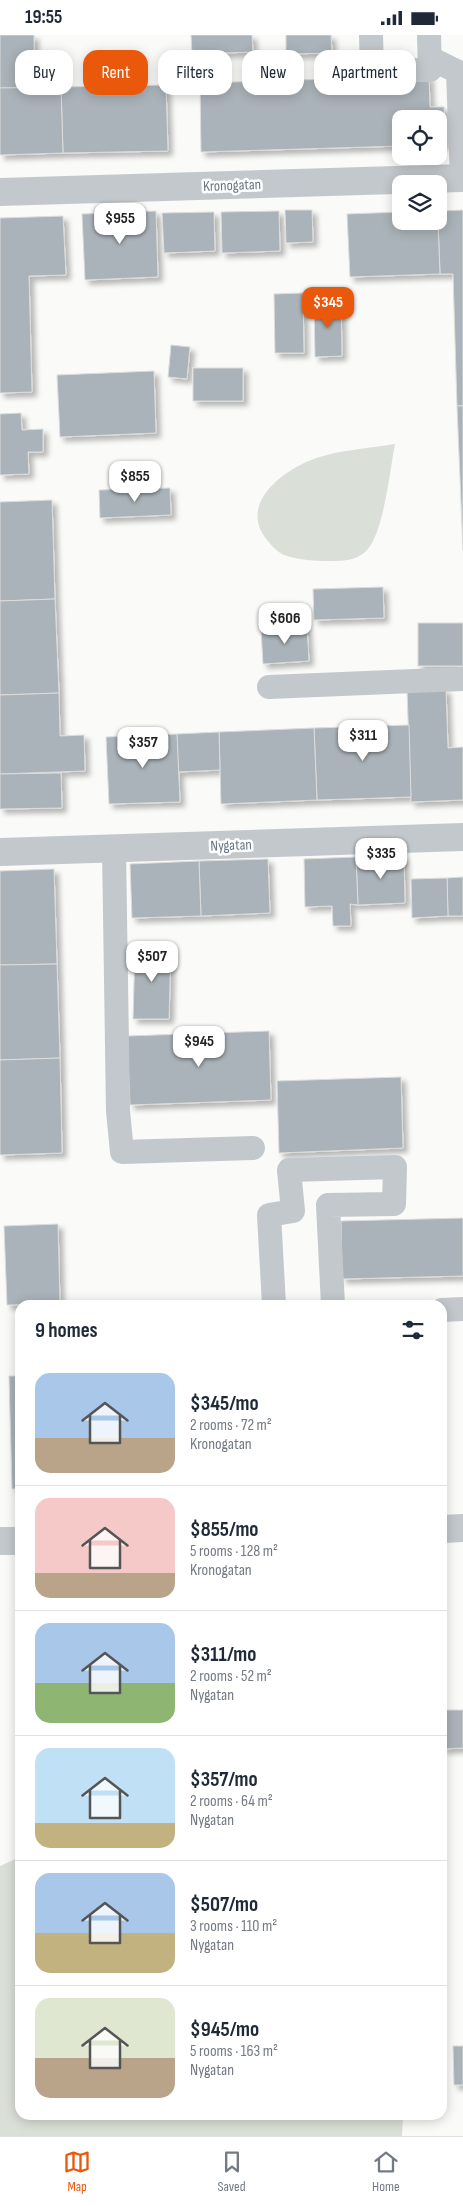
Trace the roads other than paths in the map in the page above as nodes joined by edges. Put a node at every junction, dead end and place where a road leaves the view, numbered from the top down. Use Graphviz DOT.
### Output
graph roads {
  1 [pos="371,35"];
  2 [pos="430,47"];
  3 [pos="462,179"];
  4 [pos="0,192"];
  5 [pos="463,679"];
  6 [pos="269,687"];
  7 [pos="463,837"];
  8 [pos="114,849"];
  9 [pos="0,852"];
  10 [pos="253,1148"];
  11 [pos="274,1300"];
  12 [pos="333,1300"];
  13 [pos="463,1309"];
  14 [pos="447,1310"];
  15 [pos="463,1528"];
  16 [pos="447,1529"];
  17 [pos="0,1541"];
  18 [pos="15,1541"];
  1 -- 2 [label="lane"];
  2 -- 3 [label="lane"];
  3 -- 4 [label="street, Kronogatan"];
  5 -- 6 [label="lane"];
  7 -- 8 [label="street, Nygatan"];
  8 -- 9 [label="street, Nygatan"];
  8 -- 10 [label="lane"];
  11 -- 12 [label="lane"];
  13 -- 14 [label="lane"];
  15 -- 16 [label="street"];
  17 -- 18 [label="street"];
}
